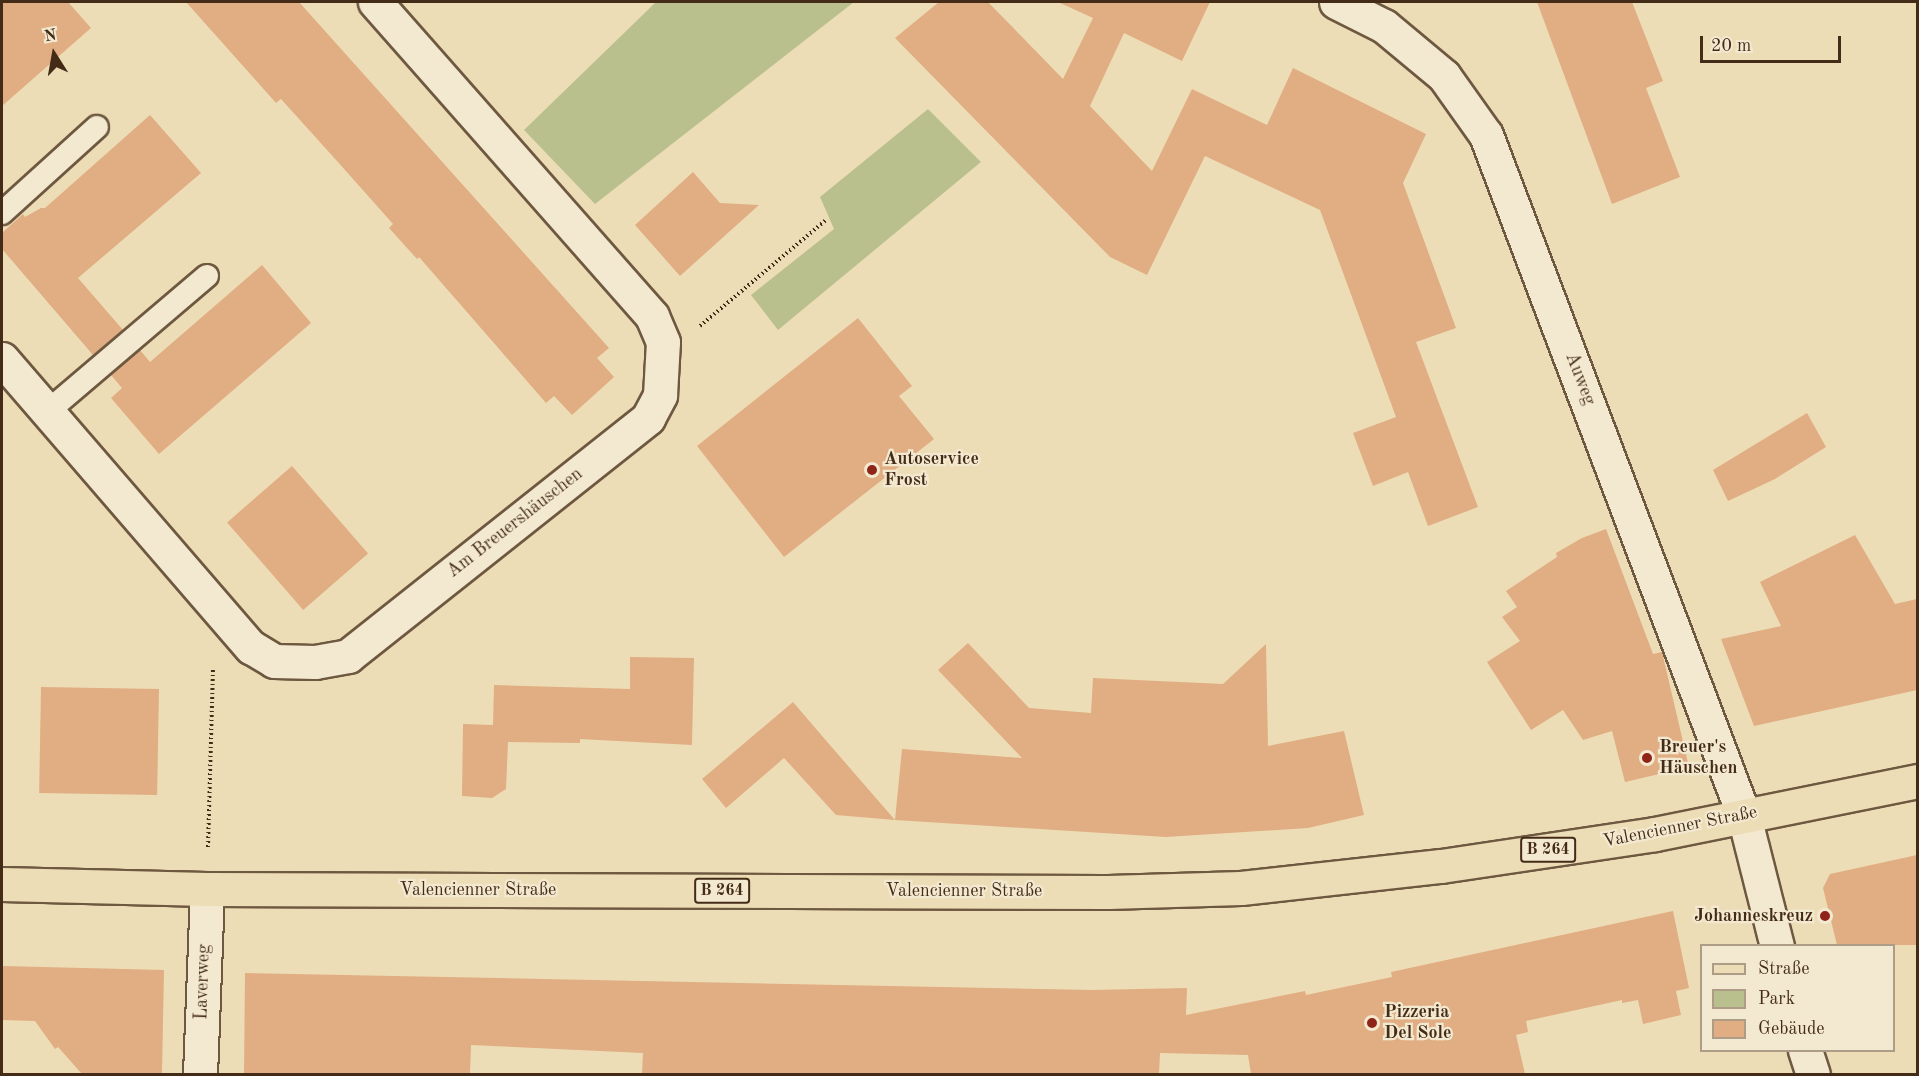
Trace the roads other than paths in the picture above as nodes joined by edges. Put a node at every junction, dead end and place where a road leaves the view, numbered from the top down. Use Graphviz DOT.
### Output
graph roads {
  1 [pos="375,2"];
  2 [pos="1336,2"];
  3 [pos="97,127"];
  4 [pos="2,213"];
  5 [pos="207,276"];
  6 [pos="2,359"];
  7 [pos="47,412"];
  8 [pos="1917,781"];
  9 [pos="1744,816"];
  10 [pos="2,884"];
  11 [pos="207,889"];
  12 [pos="1777,944"];
  13 [pos="1805,1052"];
  14 [pos="200,1074"];
  15 [pos="1813,1074"];
  1 -- 7 [label="street, Am Breuershäuschen"];
  2 -- 9 [label="street, Auweg"];
  3 -- 4 [label="lane"];
  5 -- 7 [label="lane"];
  6 -- 7 [label="street, Am Breuershäuschen"];
  8 -- 9 [label="main road, Valencienner Straße / B 264"];
  9 -- 11 [label="main road, Valencienner Straße / B 264"];
  9 -- 12 [label="street, Auweg"];
  10 -- 11 [label="main road, Valencienner Straße / B 264"];
  11 -- 14 [label="street, Laverweg"];
  13 -- 15 [label="street"];
}
